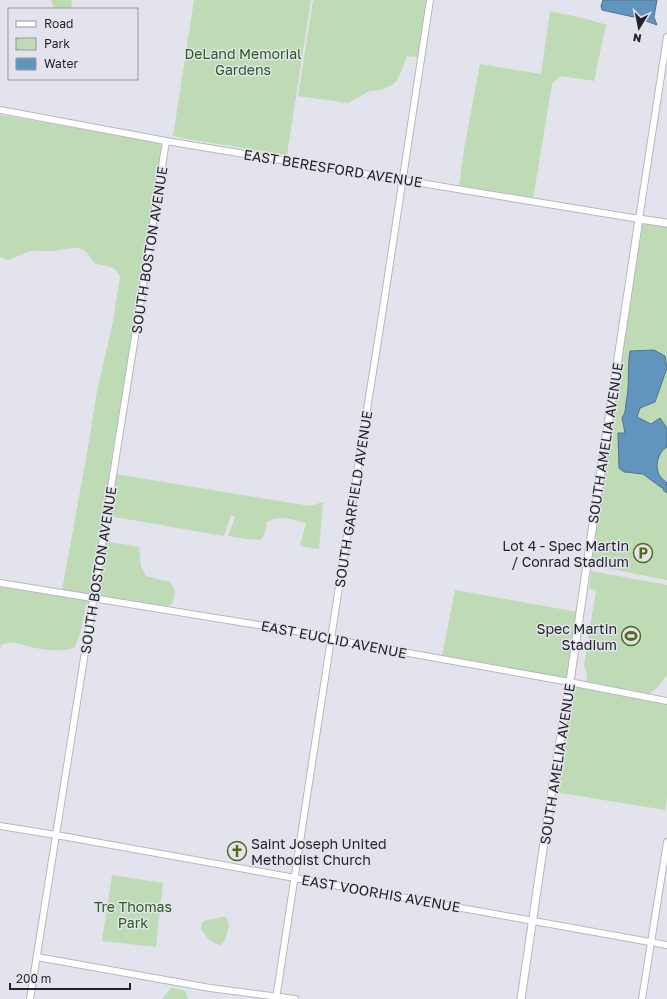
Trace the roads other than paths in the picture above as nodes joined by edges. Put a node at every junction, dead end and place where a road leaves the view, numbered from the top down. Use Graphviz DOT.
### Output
graph roads {
  1 [pos="430,0"];
  2 [pos="667,37"];
  3 [pos="0,110"];
  4 [pos="166,140"];
  5 [pos="403,180"];
  6 [pos="639,219"];
  7 [pos="667,223"];
  8 [pos="0,583"];
  9 [pos="94,598"];
  10 [pos="331,638"];
  11 [pos="570,682"];
  12 [pos="667,701"];
  13 [pos="0,826"];
  14 [pos="56,834"];
  15 [pos="667,842"];
  16 [pos="295,878"];
  17 [pos="532,921"];
  18 [pos="651,942"];
  19 [pos="667,945"];
  20 [pos="37,957"];
  21 [pos="277,998"];
  22 [pos="30,999"];
  23 [pos="295,999"];
  24 [pos="521,999"];
  25 [pos="642,999"];
  1 -- 5 [label="street, SOUTH GARFIELD AVENUE"];
  2 -- 6 [label="street, SOUTH AMELIA AVENUE"];
  3 -- 4 [label="street, EAST BERESFORD AVENUE"];
  4 -- 5 [label="street, EAST BERESFORD AVENUE"];
  4 -- 9 [label="street, SOUTH BOSTON AVENUE"];
  5 -- 6 [label="street, EAST BERESFORD AVENUE"];
  5 -- 10 [label="street, SOUTH GARFIELD AVENUE"];
  6 -- 7 [label="main road, EAST BERESFORD AVENUE"];
  6 -- 11 [label="main road, SOUTH AMELIA AVENUE"];
  8 -- 9 [label="street, EAST EUCLID AVENUE"];
  9 -- 10 [label="street, EAST EUCLID AVENUE"];
  9 -- 14 [label="street, SOUTH BOSTON AVENUE"];
  10 -- 11 [label="street, EAST EUCLID AVENUE"];
  10 -- 16 [label="street, SOUTH GARFIELD AVENUE"];
  11 -- 12 [label="street, EAST EUCLID AVENUE"];
  11 -- 17 [label="main road, SOUTH AMELIA AVENUE"];
  13 -- 14 [label="street, EAST VOORHIS AVENUE"];
  14 -- 16 [label="street, EAST VOORHIS AVENUE"];
  14 -- 20 [label="street, SOUTH BOSTON AVENUE"];
  15 -- 18 [label="street"];
  16 -- 17 [label="street, EAST VOORHIS AVENUE"];
  16 -- 21 [label="street, SOUTH GARFIELD AVENUE"];
  17 -- 18 [label="street, EAST VOORHIS AVENUE"];
  17 -- 24 [label="main road, SOUTH AMELIA AVENUE"];
  18 -- 19 [label="street, EAST VOORHIS AVENUE"];
  18 -- 25 [label="street"];
  20 -- 21 [label="street"];
  20 -- 22 [label="street, SOUTH BOSTON AVENUE"];
  21 -- 23 [label="street"];
}
